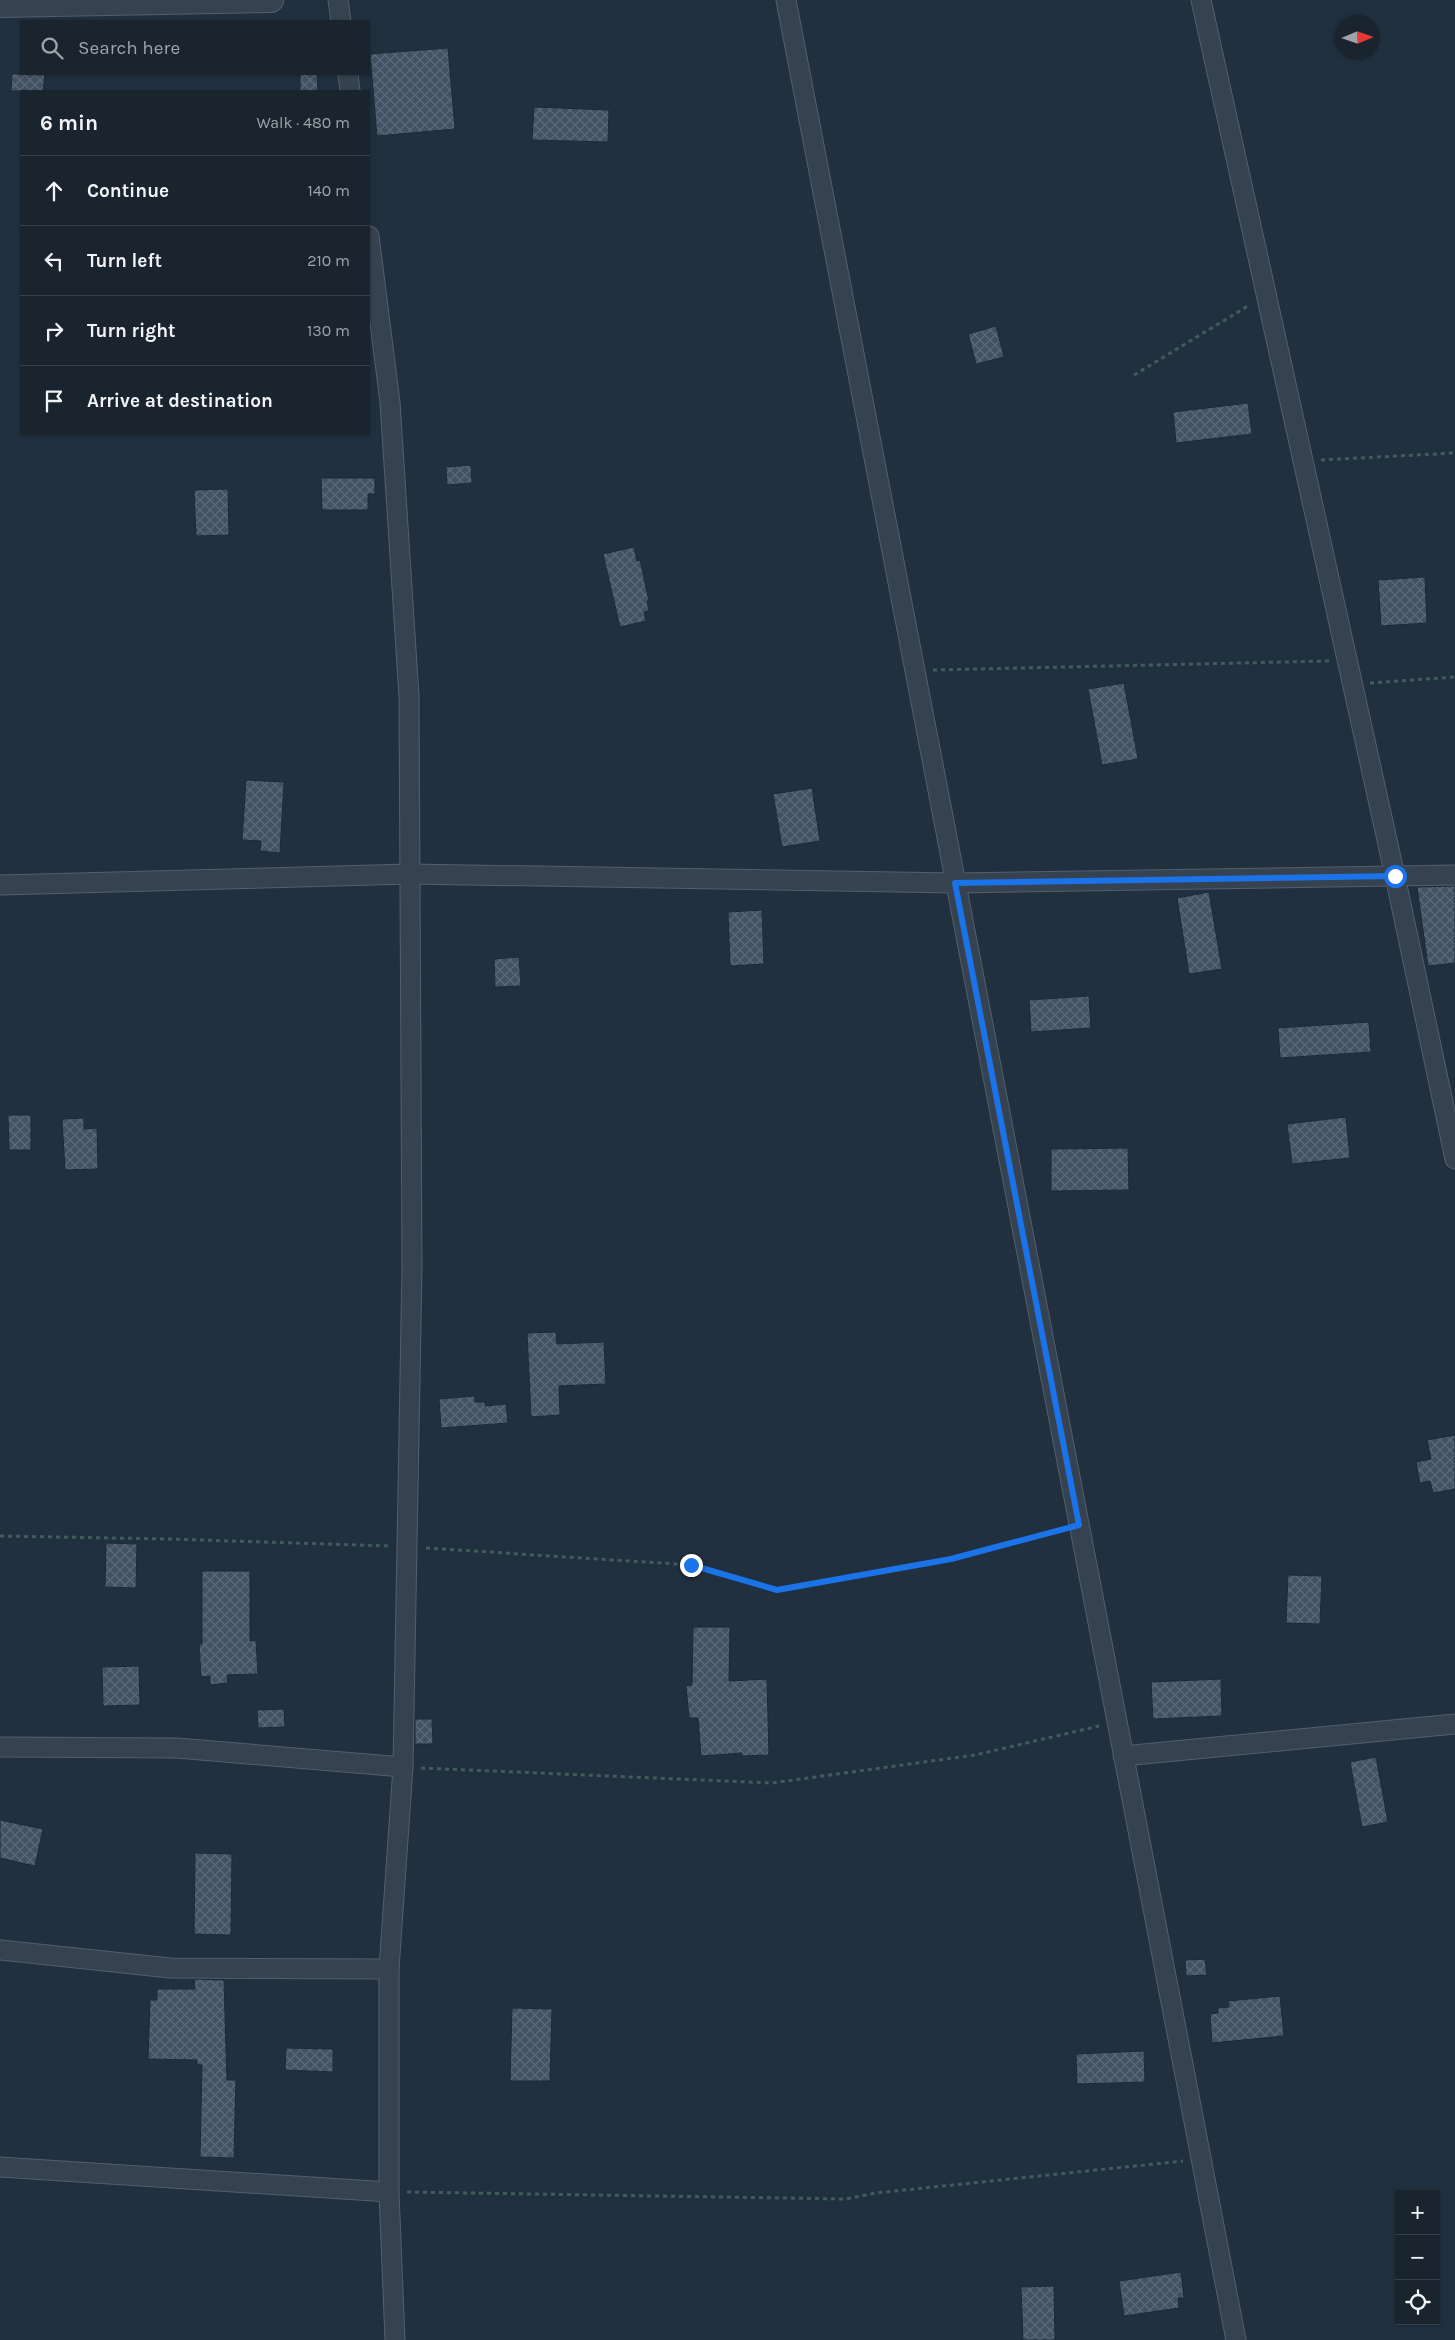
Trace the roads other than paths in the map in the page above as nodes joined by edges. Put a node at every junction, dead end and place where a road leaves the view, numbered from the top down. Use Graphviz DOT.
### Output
graph roads {
  1 [pos="271,0"];
  2 [pos="338,0"];
  3 [pos="786,0"];
  4 [pos="1201,0"];
  5 [pos="0,5"];
  6 [pos="341,20"];
  7 [pos="348,75"];
  8 [pos="350,90"];
  9 [pos="370,244"];
  10 [pos="410,874"];
  11 [pos="1455,875"];
  12 [pos="1395,876"];
  13 [pos="955,883"];
  14 [pos="0,885"];
  15 [pos="1455,1160"];
  16 [pos="1455,1724"];
  17 [pos="0,1746"];
  18 [pos="1123,1756"];
  19 [pos="403,1767"];
  20 [pos="0,1950"];
  21 [pos="388,1969"];
  22 [pos="0,2167"];
  23 [pos="389,2192"];
  24 [pos="395,2340"];
  25 [pos="1236,2340"];
  1 -- 5 [label="street"];
  2 -- 6 [label="street"];
  3 -- 13 [label="street"];
  4 -- 12 [label="street"];
  7 -- 8 [label="street"];
  9 -- 10 [label="street"];
  10 -- 13 [label="street"];
  10 -- 14 [label="street"];
  10 -- 19 [label="street"];
  11 -- 12 [label="street"];
  12 -- 13 [label="street"];
  12 -- 15 [label="street"];
  13 -- 18 [label="street"];
  16 -- 18 [label="street"];
  17 -- 19 [label="street"];
  18 -- 25 [label="street"];
  19 -- 21 [label="street"];
  20 -- 21 [label="street"];
  21 -- 23 [label="street"];
  22 -- 23 [label="street"];
  23 -- 24 [label="street"];
}
